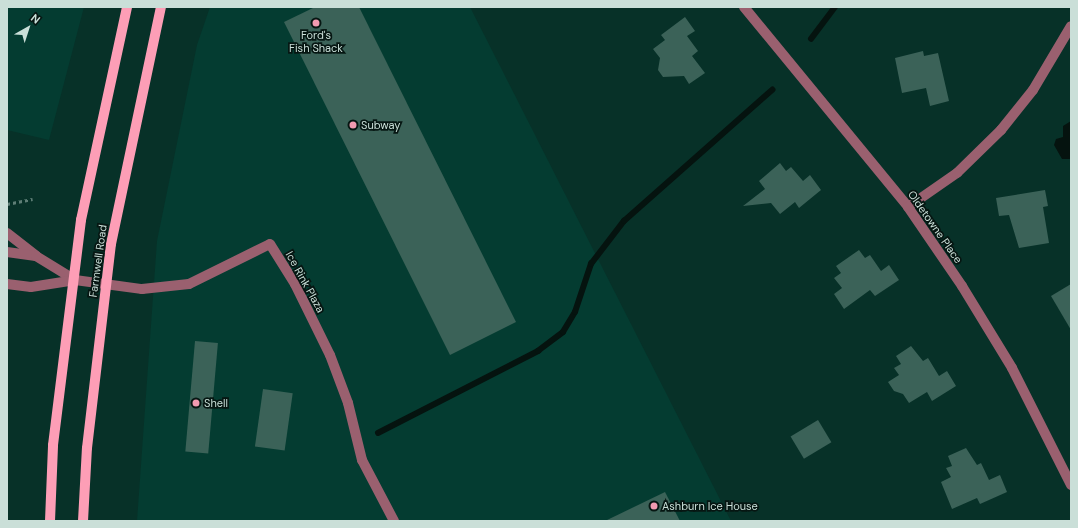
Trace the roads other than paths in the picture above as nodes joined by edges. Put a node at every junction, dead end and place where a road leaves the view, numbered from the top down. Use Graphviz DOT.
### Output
graph roads {
  1 [pos="127,7"];
  2 [pos="161,7"];
  3 [pos="744,7"];
  4 [pos="1071,26"];
  5 [pos="908,207"];
  6 [pos="7,233"];
  7 [pos="7,252"];
  8 [pos="36,256"];
  9 [pos="75,280"];
  10 [pos="7,284"];
  11 [pos="108,284"];
  12 [pos="1071,485"];
  13 [pos="50,521"];
  14 [pos="83,521"];
  15 [pos="394,521"];
  1 -- 9 [label="main road, Farmwell Road"];
  2 -- 11 [label="main road, Farmwell Road"];
  3 -- 5 [label="street, Oldetowne Place"];
  4 -- 5 [label="street"];
  5 -- 12 [label="street, Oldetowne Place"];
  6 -- 8 [label="street"];
  7 -- 8 [label="street"];
  8 -- 9 [label="street"];
  9 -- 10 [label="street"];
  9 -- 11 [label="street, Ice Rink Plaza"];
  9 -- 13 [label="main road, Farmwell Road"];
  11 -- 14 [label="main road, Farmwell Road"];
  11 -- 15 [label="street, Ice Rink Plaza"];
}
